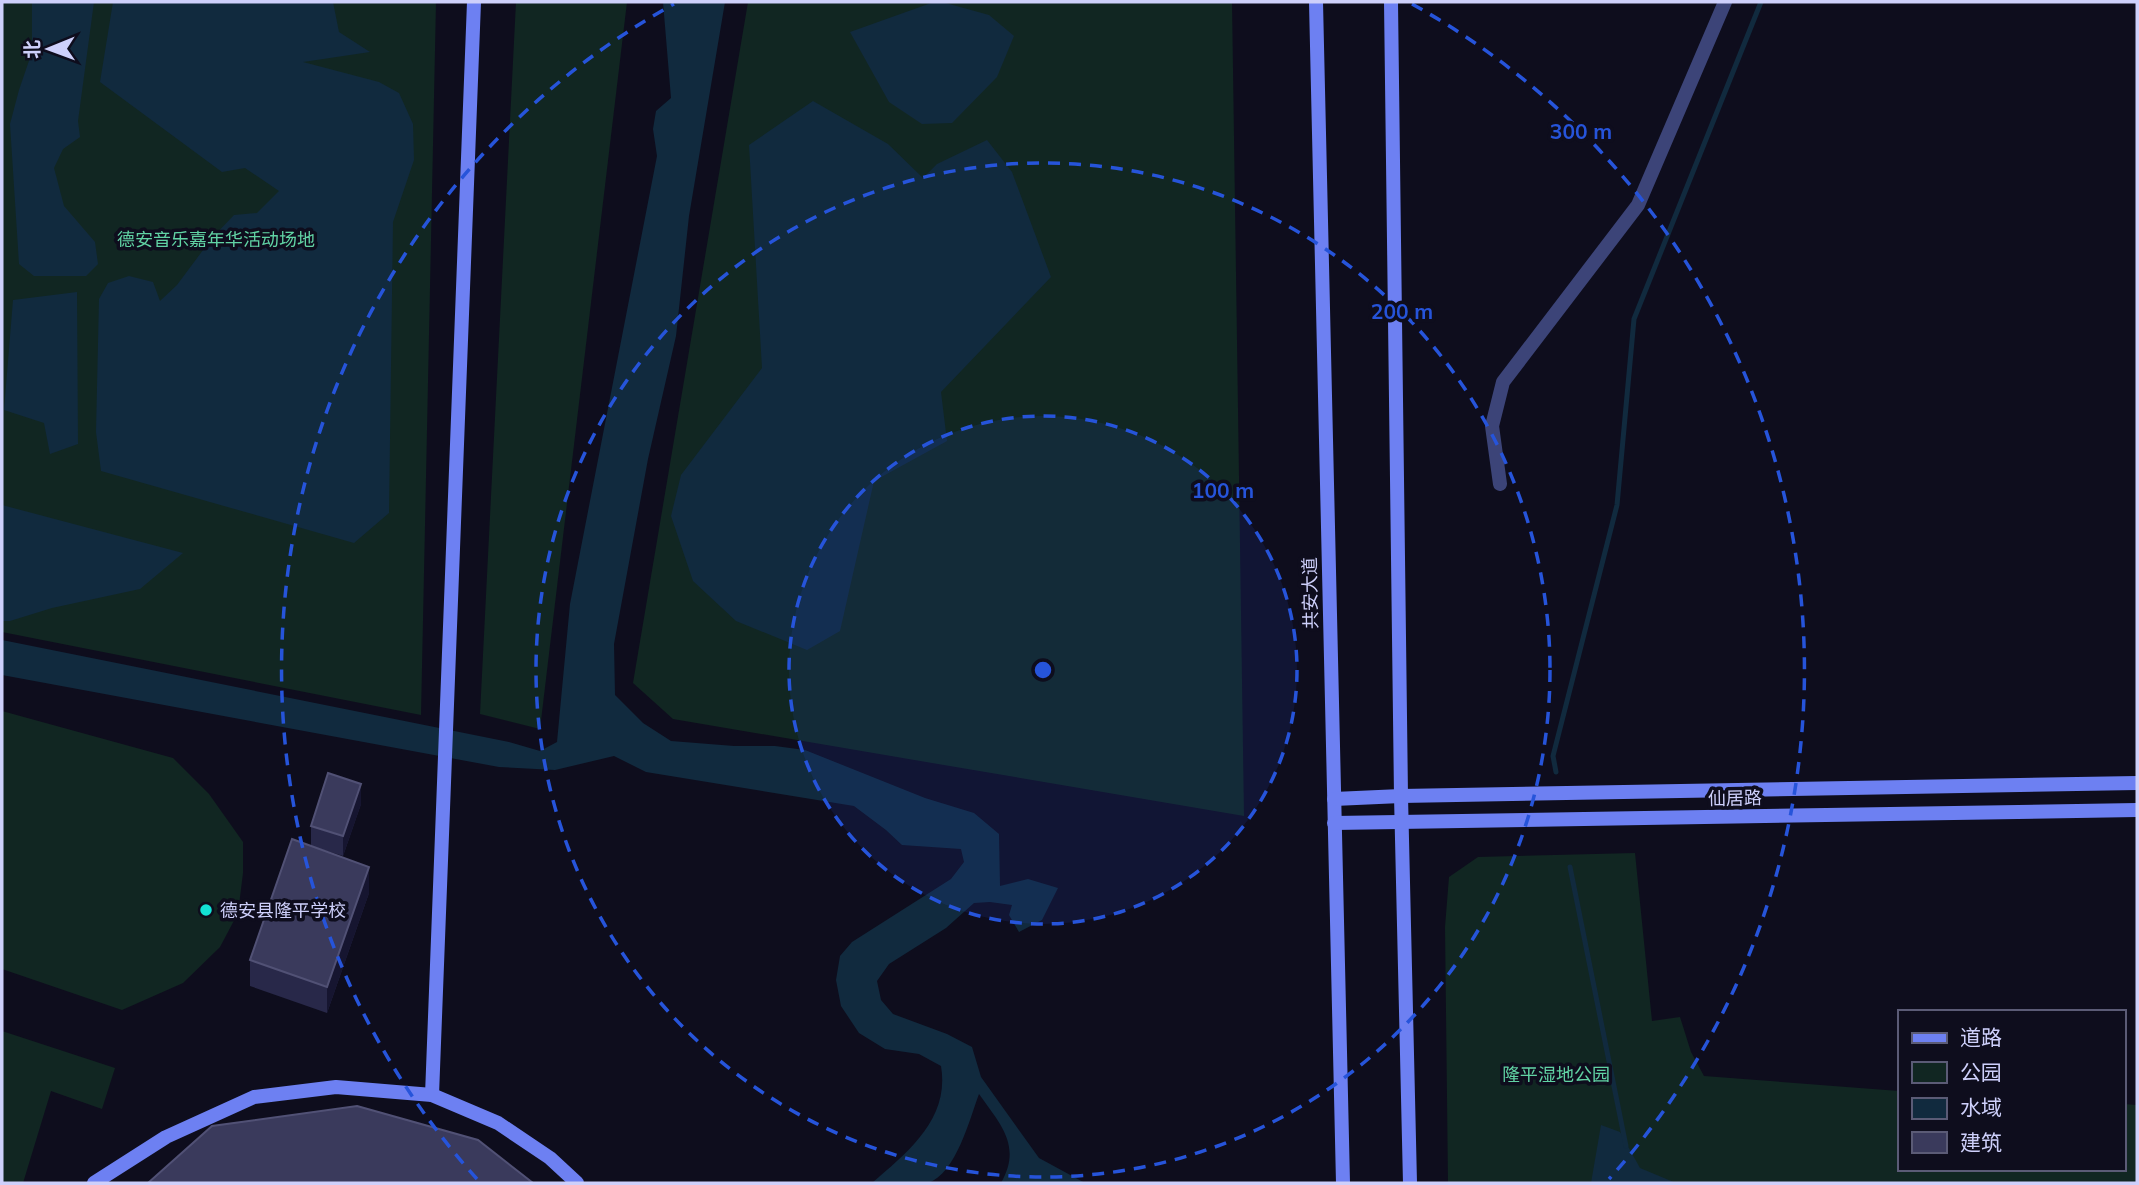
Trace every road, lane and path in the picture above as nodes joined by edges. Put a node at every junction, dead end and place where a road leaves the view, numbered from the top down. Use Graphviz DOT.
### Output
graph roads {
  1 [pos="474,2"];
  2 [pos="1316,2"];
  3 [pos="1391,2"];
  4 [pos="1725,2"];
  5 [pos="1500,484"];
  6 [pos="2137,783"];
  7 [pos="1401,796"];
  8 [pos="1334,799"];
  9 [pos="2137,810"];
  10 [pos="1402,822"];
  11 [pos="1334,823"];
  12 [pos="432,1095"];
  13 [pos="94,1183"];
  14 [pos="577,1183"];
  15 [pos="1343,1183"];
  16 [pos="1410,1183"];
  1 -- 12 [label="street"];
  2 -- 8 [label="street, 共安大道"];
  3 -- 7 [label="street"];
  4 -- 5 [label="street"];
  6 -- 7 [label="street, 仙居路"];
  7 -- 8 [label="street, 仙居路"];
  7 -- 10 [label="street"];
  8 -- 11 [label="street, 共安大道"];
  9 -- 10 [label="street, 仙居路"];
  10 -- 11 [label="street, 仙居路"];
  10 -- 16 [label="street"];
  11 -- 15 [label="street, 共安大道"];
  12 -- 13 [label="street"];
  12 -- 14 [label="street"];
}
